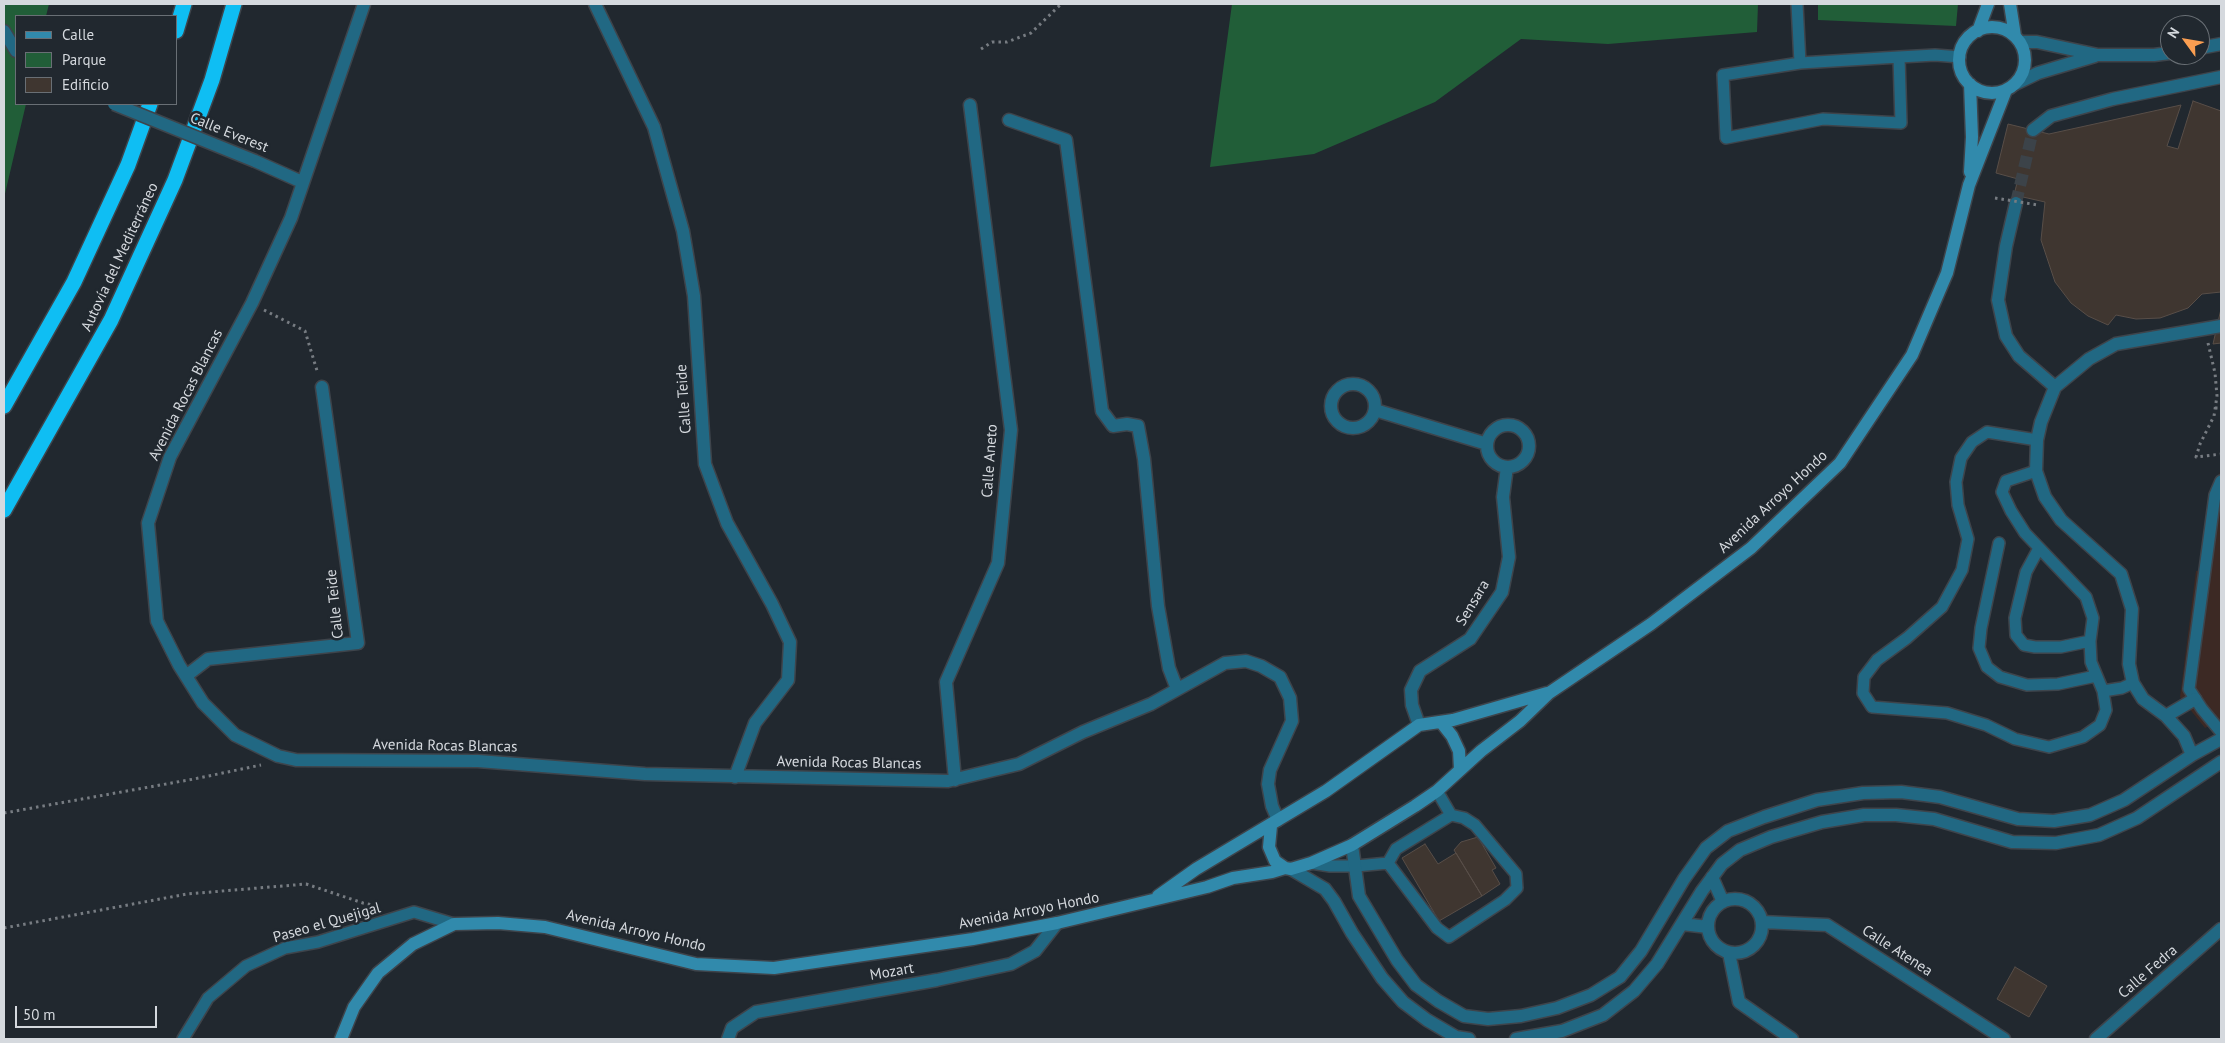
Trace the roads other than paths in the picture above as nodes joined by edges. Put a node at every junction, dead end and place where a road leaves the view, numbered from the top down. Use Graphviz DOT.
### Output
graph roads {
  1 [pos="184,4"];
  2 [pos="234,4"];
  3 [pos="364,4"];
  4 [pos="595,4"];
  5 [pos="1797,4"];
  6 [pos="1988,4"];
  7 [pos="2010,4"];
  8 [pos="178,24"];
  9 [pos="4,31"];
  10 [pos="1978,31"];
  11 [pos="2017,39"];
  12 [pos="15,49"];
  13 [pos="2160,54"];
  14 [pos="2098,55"];
  15 [pos="1899,57"];
  16 [pos="1960,58"];
  17 [pos="1800,63"];
  18 [pos="2221,77"];
  19 [pos="1970,84"];
  20 [pos="2011,87"];
  21 [pos="116,105"];
  22 [pos="150,105"];
  23 [pos="970,105"];
  24 [pos="1009,120"];
  25 [pos="2033,130"];
  26 [pos="302,182"];
  27 [pos="1969,185"];
  28 [pos="2016,203"];
  29 [pos="2221,326"];
  30 [pos="322,387"];
  31 [pos="2055,387"];
  32 [pos="4,406"];
  33 [pos="1376,410"];
  34 [pos="2037,440"];
  35 [pos="1487,444"];
  36 [pos="1507,468"];
  37 [pos="2036,471"];
  38 [pos="2221,481"];
  39 [pos="4,510"];
  40 [pos="1999,543"];
  41 [pos="2039,548"];
  42 [pos="2090,641"];
  43 [pos="186,676"];
  44 [pos="2096,676"];
  45 [pos="2133,683"];
  46 [pos="1177,689"];
  47 [pos="2103,691"];
  48 [pos="1549,693"];
  49 [pos="2195,699"];
  50 [pos="2166,716"];
  51 [pos="1441,722"];
  52 [pos="1419,725"];
  53 [pos="2221,732"];
  54 [pos="2221,739"];
  55 [pos="2192,755"];
  56 [pos="2221,762"];
  57 [pos="1460,769"];
  58 [pos="736,777"];
  59 [pos="955,780"];
  60 [pos="1437,791"];
  61 [pos="1451,815"];
  62 [pos="1274,823"];
  63 [pos="1352,845"];
  64 [pos="1311,863"];
  65 [pos="1388,863"];
  66 [pos="1356,866"];
  67 [pos="1288,869"];
  68 [pos="1712,877"];
  69 [pos="1152,900"];
  70 [pos="1723,902"];
  71 [pos="1762,922"];
  72 [pos="1057,923"];
  73 [pos="454,924"];
  74 [pos="1682,924"];
  75 [pos="1708,927"];
  76 [pos="2221,929"];
  77 [pos="1729,953"];
  78 [pos="183,1039"];
  79 [pos="342,1039"];
  80 [pos="728,1039"];
  81 [pos="1469,1039"];
  82 [pos="1516,1039"];
  83 [pos="1792,1039"];
  84 [pos="2004,1039"];
  85 [pos="2096,1039"];
  1 -- 8 [label="highway"];
  2 -- 39 [label="highway, Autovía del Mediterráneo"];
  3 -- 26 [label="street, Avenida Rocas Blancas"];
  4 -- 58 [label="street, Calle Teide"];
  5 -- 17 [label="lane"];
  6 -- 10 [label="main road"];
  7 -- 11 [label="main road"];
  9 -- 12 [label="street"];
  10 -- 11 [label="main road"];
  10 -- 16 [label="main road"];
  11 -- 14 [label="street"];
  11 -- 20 [label="main road"];
  13 -- 14 [label="street"];
  14 -- 20 [label="street"];
  15 -- 16 [label="lane"];
  15 -- 17 [label="lane"];
  15 -- 17 [label="lane"];
  16 -- 19 [label="main road"];
  18 -- 25 [label="street"];
  19 -- 20 [label="main road"];
  19 -- 27 [label="main road, Avenida Arroyo Hondo"];
  20 -- 27 [label="main road, Avenida Arroyo Hondo"];
  21 -- 26 [label="street, Calle Everest, bridge"];
  22 -- 32 [label="highway, Autovía del Mediterráneo"];
  23 -- 59 [label="street, Calle Aneto"];
  24 -- 46 [label="street"];
  26 -- 43 [label="street, Avenida Rocas Blancas"];
  27 -- 48 [label="main road, Avenida Arroyo Hondo"];
  28 -- 31 [label="street"];
  29 -- 31 [label="street"];
  30 -- 43 [label="street, Calle Teide"];
  31 -- 34 [label="street"];
  33 -- 35 [label="street"];
  34 -- 37 [label="street"];
  34 -- 47 [label="lane"];
  35 -- 36 [label="street"];
  35 -- 36 [label="street"];
  36 -- 52 [label="street, Sensara"];
  37 -- 41 [label="lane"];
  37 -- 45 [label="street"];
  38 -- 49 [label="lane"];
  40 -- 44 [label="lane"];
  41 -- 42 [label="lane"];
  41 -- 42 [label="lane"];
  42 -- 44 [label="lane"];
  43 -- 58 [label="street, Avenida Rocas Blancas"];
  44 -- 47 [label="lane"];
  45 -- 47 [label="lane"];
  45 -- 50 [label="street"];
  46 -- 59 [label="street, Avenida Rocas Blancas"];
  46 -- 62 [label="street, Avenida Rocas Blancas"];
  48 -- 51 [label="main road, Avenida Arroyo Hondo"];
  48 -- 57 [label="main road, Avenida Arroyo Hondo"];
  49 -- 50 [label="street"];
  49 -- 53 [label="lane"];
  50 -- 55 [label="street"];
  51 -- 52 [label="main road, Avenida Arroyo Hondo"];
  51 -- 57 [label="main road"];
  52 -- 62 [label="main road, Avenida Arroyo Hondo"];
  54 -- 55 [label="street"];
  55 -- 66 [label="street"];
  56 -- 68 [label="street"];
  57 -- 60 [label="main road, Avenida Arroyo Hondo"];
  58 -- 59 [label="street, Avenida Rocas Blancas"];
  60 -- 61 [label="lane"];
  60 -- 63 [label="main road, Avenida Arroyo Hondo"];
  61 -- 65 [label="lane"];
  61 -- 65 [label="lane"];
  62 -- 67 [label="main road"];
  62 -- 69 [label="main road, Avenida Arroyo Hondo"];
  63 -- 64 [label="main road, Avenida Arroyo Hondo"];
  63 -- 66 [label="street"];
  64 -- 66 [label="lane"];
  64 -- 67 [label="main road, Avenida Arroyo Hondo"];
  65 -- 66 [label="lane"];
  67 -- 69 [label="main road, Avenida Arroyo Hondo"];
  67 -- 81 [label="street"];
  68 -- 70 [label="street"];
  68 -- 74 [label="street"];
  69 -- 72 [label="main road, Avenida Arroyo Hondo"];
  70 -- 71 [label="street"];
  70 -- 75 [label="street"];
  71 -- 77 [label="street"];
  71 -- 84 [label="street, Calle Atenea"];
  72 -- 73 [label="main road, Avenida Arroyo Hondo"];
  72 -- 80 [label="street, Mozart"];
  73 -- 78 [label="lane, Paseo el Quejigal"];
  73 -- 79 [label="main road, Avenida Arroyo Hondo"];
  74 -- 75 [label="street"];
  74 -- 82 [label="street"];
  75 -- 77 [label="street"];
  76 -- 85 [label="street, Calle Fedra"];
  77 -- 83 [label="street"];
}
